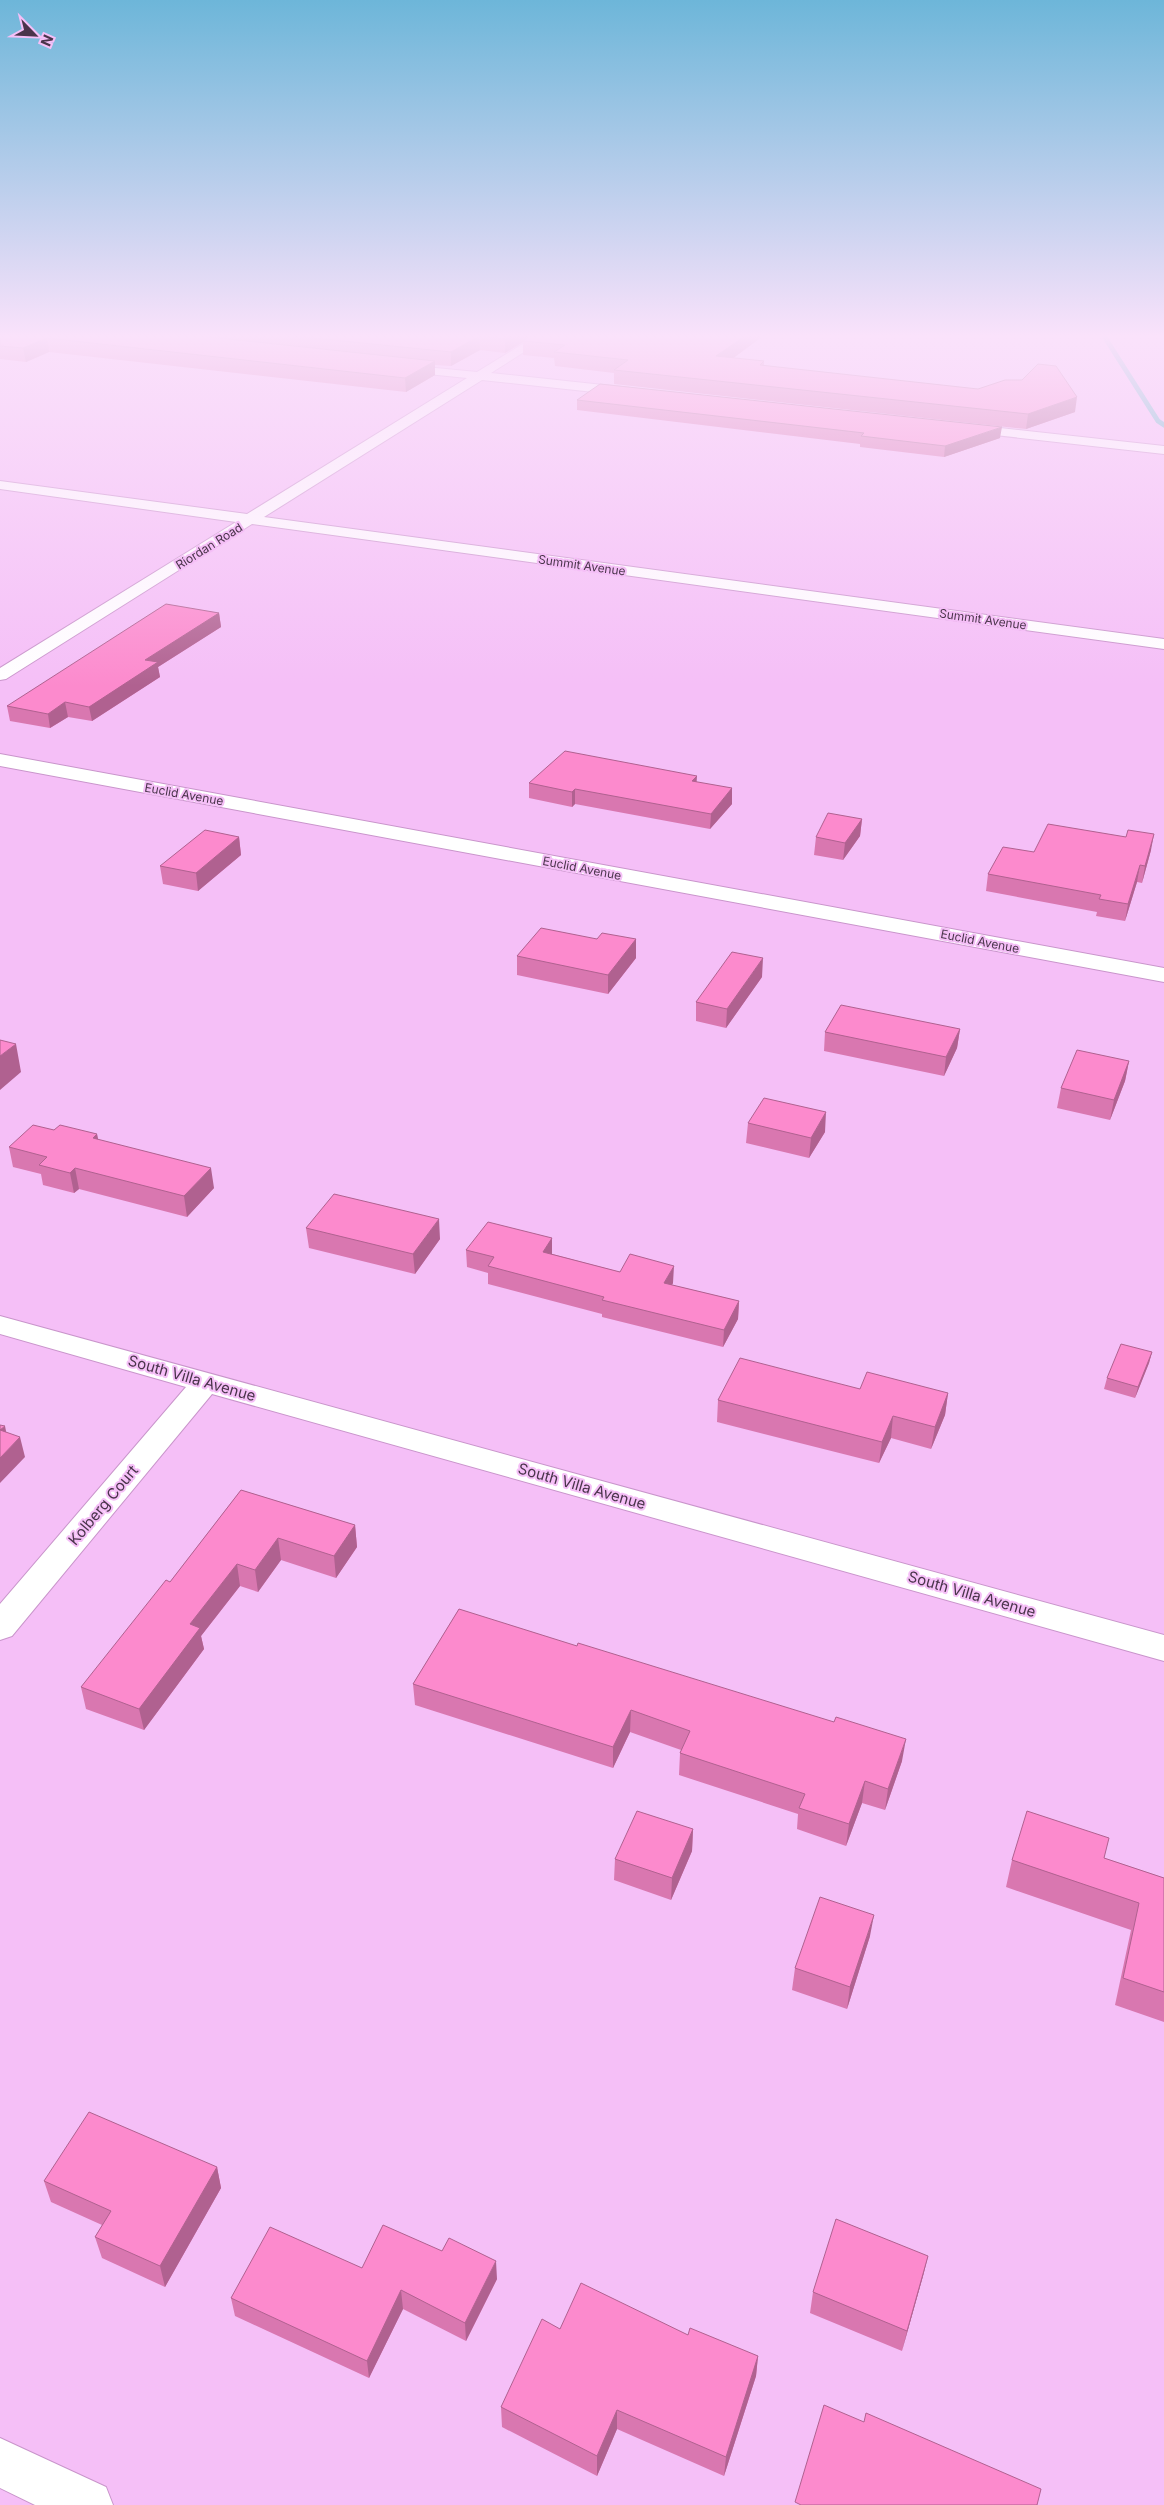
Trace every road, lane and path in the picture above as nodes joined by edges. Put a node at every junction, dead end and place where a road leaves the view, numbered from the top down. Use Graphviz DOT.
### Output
graph roads {
  1 [pos="358,453"];
  2 [pos="0,485"];
  3 [pos="251,520"];
  4 [pos="1164,644"];
  5 [pos="0,675"];
  6 [pos="0,760"];
  7 [pos="1164,975"];
  8 [pos="0,1325"];
  9 [pos="206,1382"];
  10 [pos="0,1627"];
  11 [pos="1164,1648"];
  12 [pos="0,2462"];
  13 [pos="88,2505"];
  1 -- 3 [label="street, Riordan Road"];
  2 -- 3 [label="street, Summit Avenue"];
  3 -- 4 [label="street, Summit Avenue"];
  3 -- 5 [label="street, Riordan Road"];
  6 -- 7 [label="street, Euclid Avenue"];
  8 -- 9 [label="street, South Villa Avenue"];
  9 -- 10 [label="street, Kolberg Court"];
  9 -- 11 [label="street, South Villa Avenue"];
  12 -- 13 [label="street"];
}
